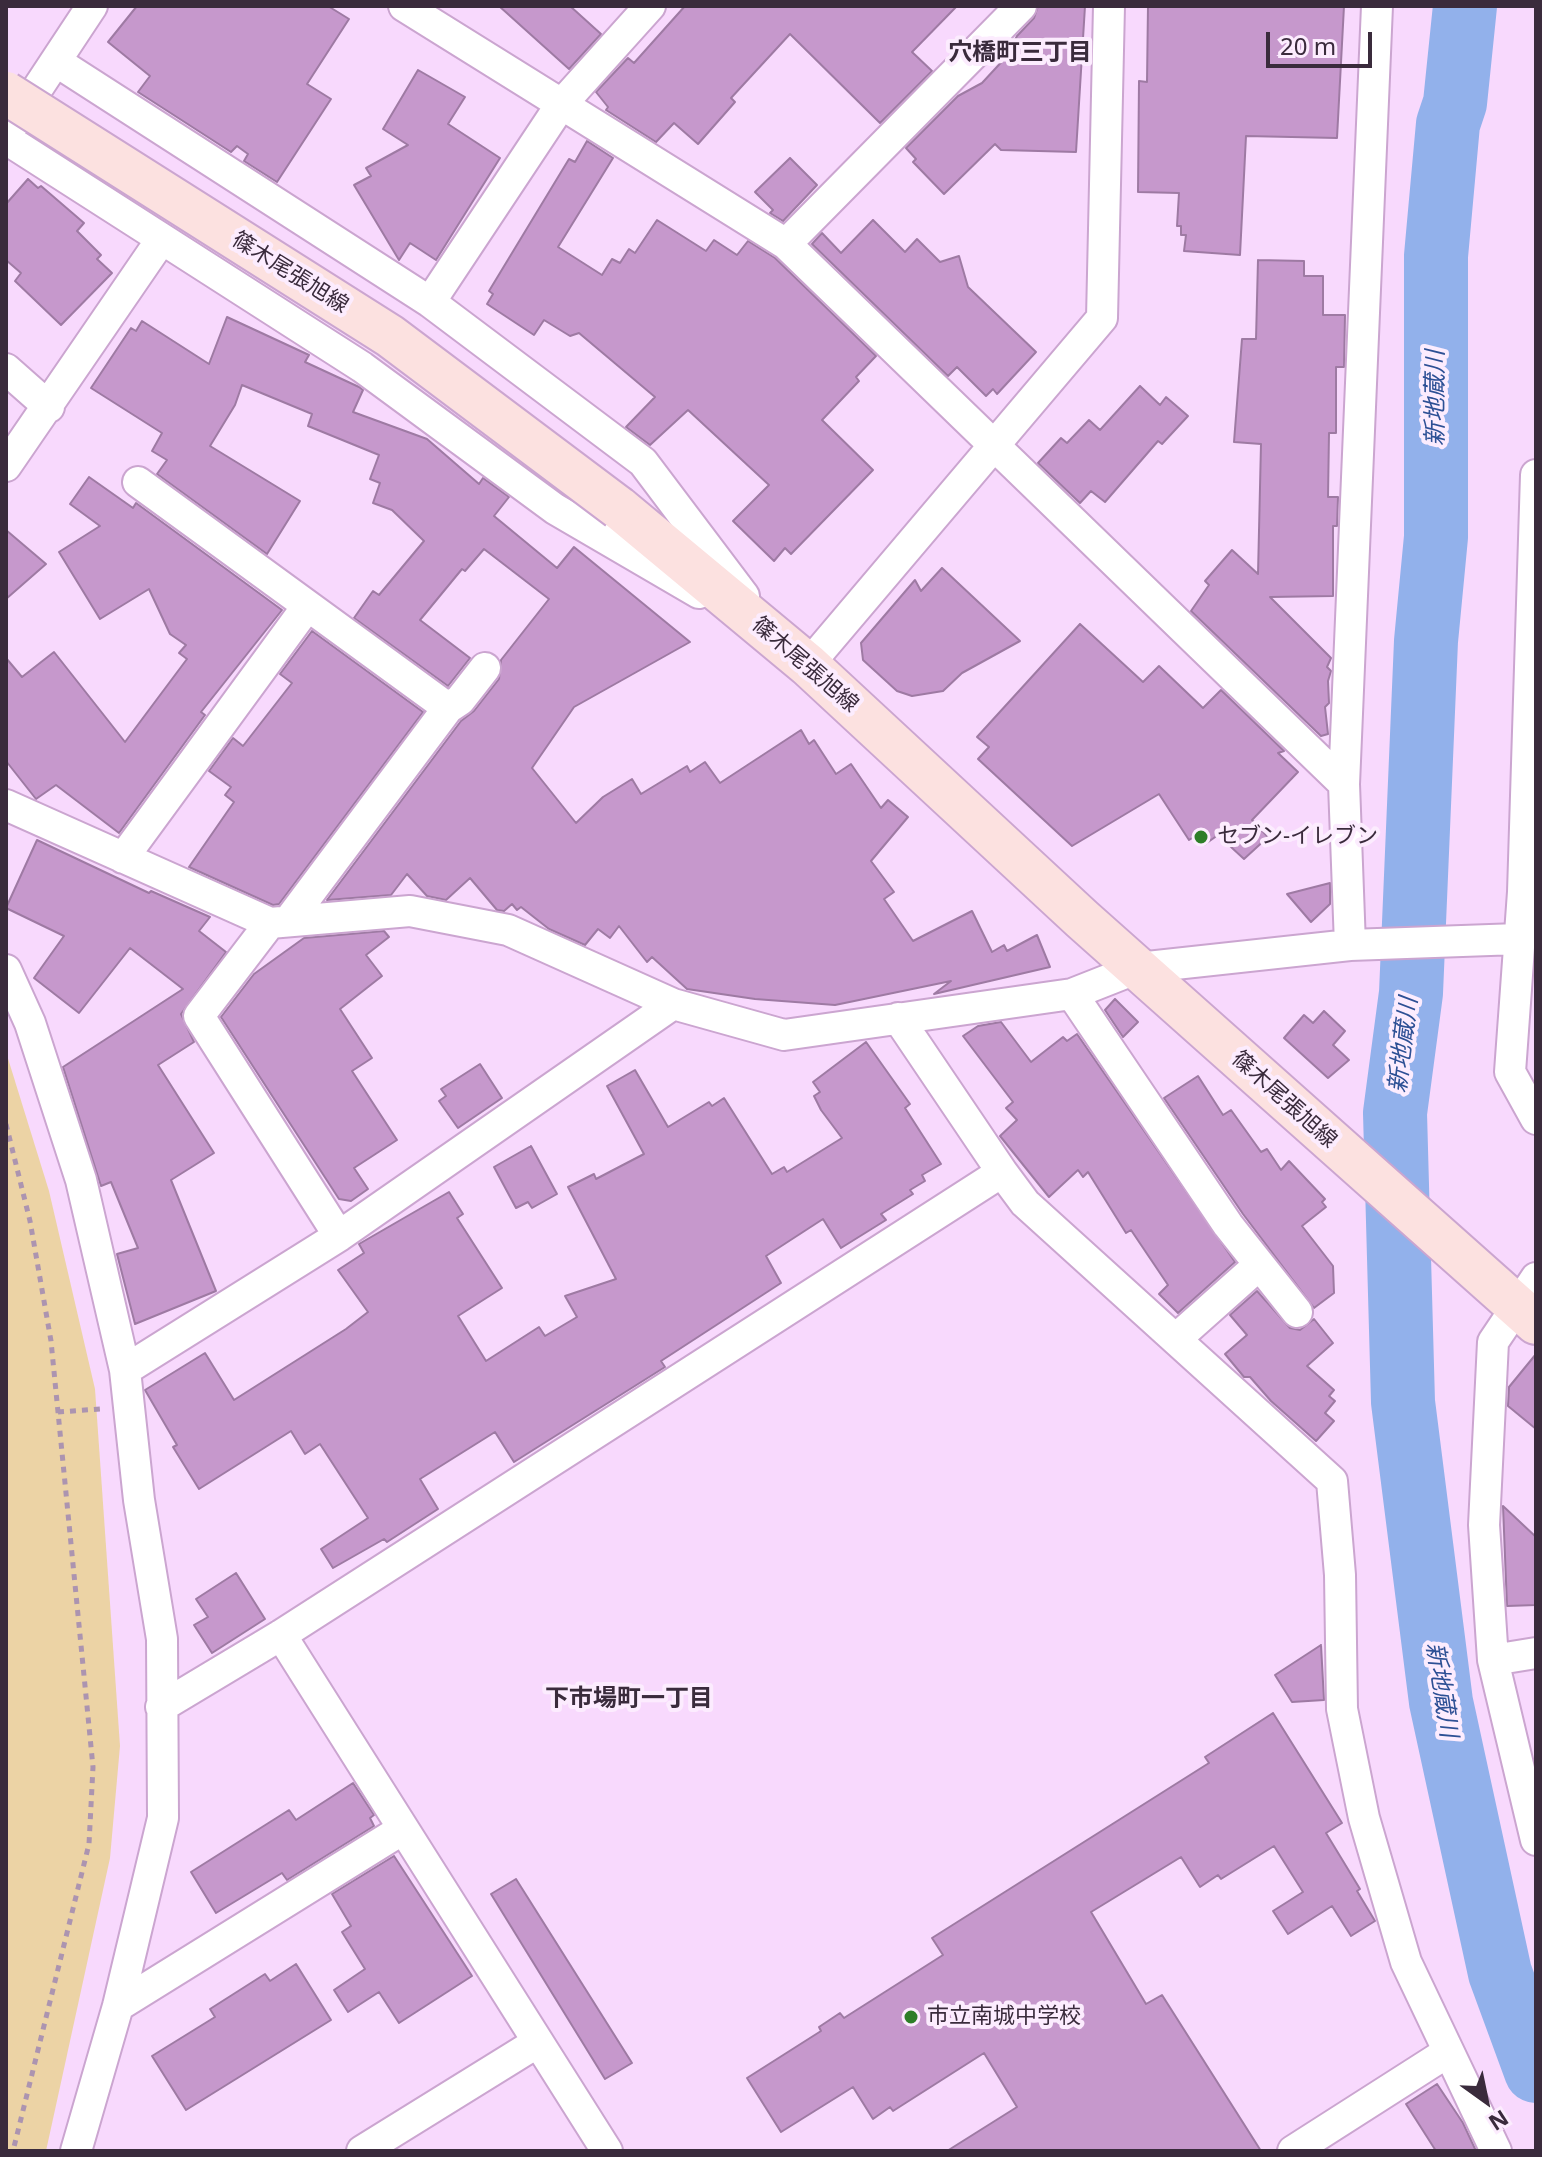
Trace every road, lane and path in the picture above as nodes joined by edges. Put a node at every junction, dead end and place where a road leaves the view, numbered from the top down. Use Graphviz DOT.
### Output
graph roads {
  1 [pos="92,6"];
  2 [pos="404,6"];
  3 [pos="650,6"];
  4 [pos="1021,6"];
  5 [pos="1109,6"];
  6 [pos="1377,6"];
  7 [pos="57,62"];
  8 [pos="6,93"];
  9 [pos="560,106"];
  10 [pos="6,138"];
  11 [pos="161,240"];
  12 [pos="786,244"];
  13 [pos="430,302"];
  14 [pos="6,369"];
  15 [pos="49,407"];
  16 [pos="994,448"];
  17 [pos="6,466"];
  18 [pos="1536,475"];
  19 [pos="138,482"];
  20 [pos="1535,509"];
  21 [pos="306,608"];
  22 [pos="774,636"];
  23 [pos="808,665"];
  24 [pos="485,668"];
  25 [pos="448,708"];
  26 [pos="1344,784"];
  27 [pos="6,805"];
  28 [pos="123,858"];
  29 [pos="1530,892"];
  30 [pos="280,921"];
  31 [pos="1361,944"];
  32 [pos="1518,945"];
  33 [pos="1138,968"];
  34 [pos="6,970"];
  35 [pos="1072,994"];
  36 [pos="673,1004"];
  37 [pos="898,1018"];
  38 [pos="1536,1119"];
  39 [pos="6,1124"];
  40 [pos="1002,1172"];
  41 [pos="339,1236"];
  42 [pos="1259,1265"];
  43 [pos="1521,1298"];
  44 [pos="1297,1312"];
  45 [pos="1177,1338"];
  46 [pos="125,1370"];
  47 [pos="281,1635"];
  48 [pos="1536,1653"];
  49 [pos="1493,1660"];
  50 [pos="161,1707"];
  51 [pos="403,1829"];
  52 [pos="1536,1840"];
  53 [pos="118,2006"];
  54 [pos="538,2042"];
  55 [pos="1448,2052"];
  56 [pos="13,2151"];
  57 [pos="76,2151"];
  58 [pos="362,2151"];
  59 [pos="607,2151"];
  60 [pos="1293,2151"];
  61 [pos="1496,2151"];
  1 -- 7 [label="street"];
  2 -- 9 [label="street"];
  3 -- 9 [label="street"];
  4 -- 12 [label="street"];
  5 -- 16 [label="street"];
  6 -- 26 [label="street"];
  7 -- 10 [label="street"];
  7 -- 13 [label="street"];
  8 -- 22 [label="main road, 篠木尾張旭線, bridge"];
  9 -- 12 [label="street"];
  9 -- 13 [label="street"];
  10 -- 11 [label="street"];
  11 -- 15 [label="street"];
  11 -- 22 [label="street"];
  12 -- 16 [label="street"];
  13 -- 22 [label="street"];
  14 -- 15 [label="street"];
  15 -- 17 [label="street"];
  16 -- 23 [label="street"];
  16 -- 26 [label="street"];
  18 -- 20 [label="street"];
  19 -- 21 [label="street"];
  20 -- 29 [label="street"];
  21 -- 25 [label="street"];
  21 -- 28 [label="street"];
  22 -- 23 [label="main road, 篠木尾張旭線"];
  23 -- 33 [label="main road, 篠木尾張旭線"];
  24 -- 25 [label="street"];
  25 -- 30 [label="street"];
  26 -- 31 [label="street"];
  27 -- 28 [label="street"];
  28 -- 30 [label="street"];
  29 -- 32 [label="street"];
  30 -- 36 [label="street"];
  30 -- 41 [label="street"];
  31 -- 32 [label="street"];
  31 -- 33 [label="street"];
  32 -- 38 [label="street"];
  33 -- 35 [label="street"];
  33 -- 43 [label="main road, 篠木尾張旭線"];
  34 -- 46 [label="street"];
  35 -- 37 [label="street"];
  35 -- 42 [label="street"];
  36 -- 37 [label="street"];
  36 -- 41 [label="street"];
  37 -- 40 [label="street"];
  39 -- 56 [label="path"];
  40 -- 45 [label="street"];
  40 -- 47 [label="street"];
  41 -- 46 [label="street"];
  42 -- 44 [label="street"];
  42 -- 45 [label="street"];
  43 -- 49 [label="street"];
  45 -- 55 [label="street"];
  46 -- 50 [label="street"];
  47 -- 50 [label="street"];
  47 -- 51 [label="street"];
  48 -- 49 [label="street"];
  49 -- 52 [label="street"];
  50 -- 53 [label="street"];
  51 -- 53 [label="street"];
  51 -- 54 [label="street"];
  53 -- 57 [label="street"];
  54 -- 58 [label="street"];
  54 -- 59 [label="street"];
  55 -- 60 [label="street"];
  55 -- 61 [label="street"];
}
